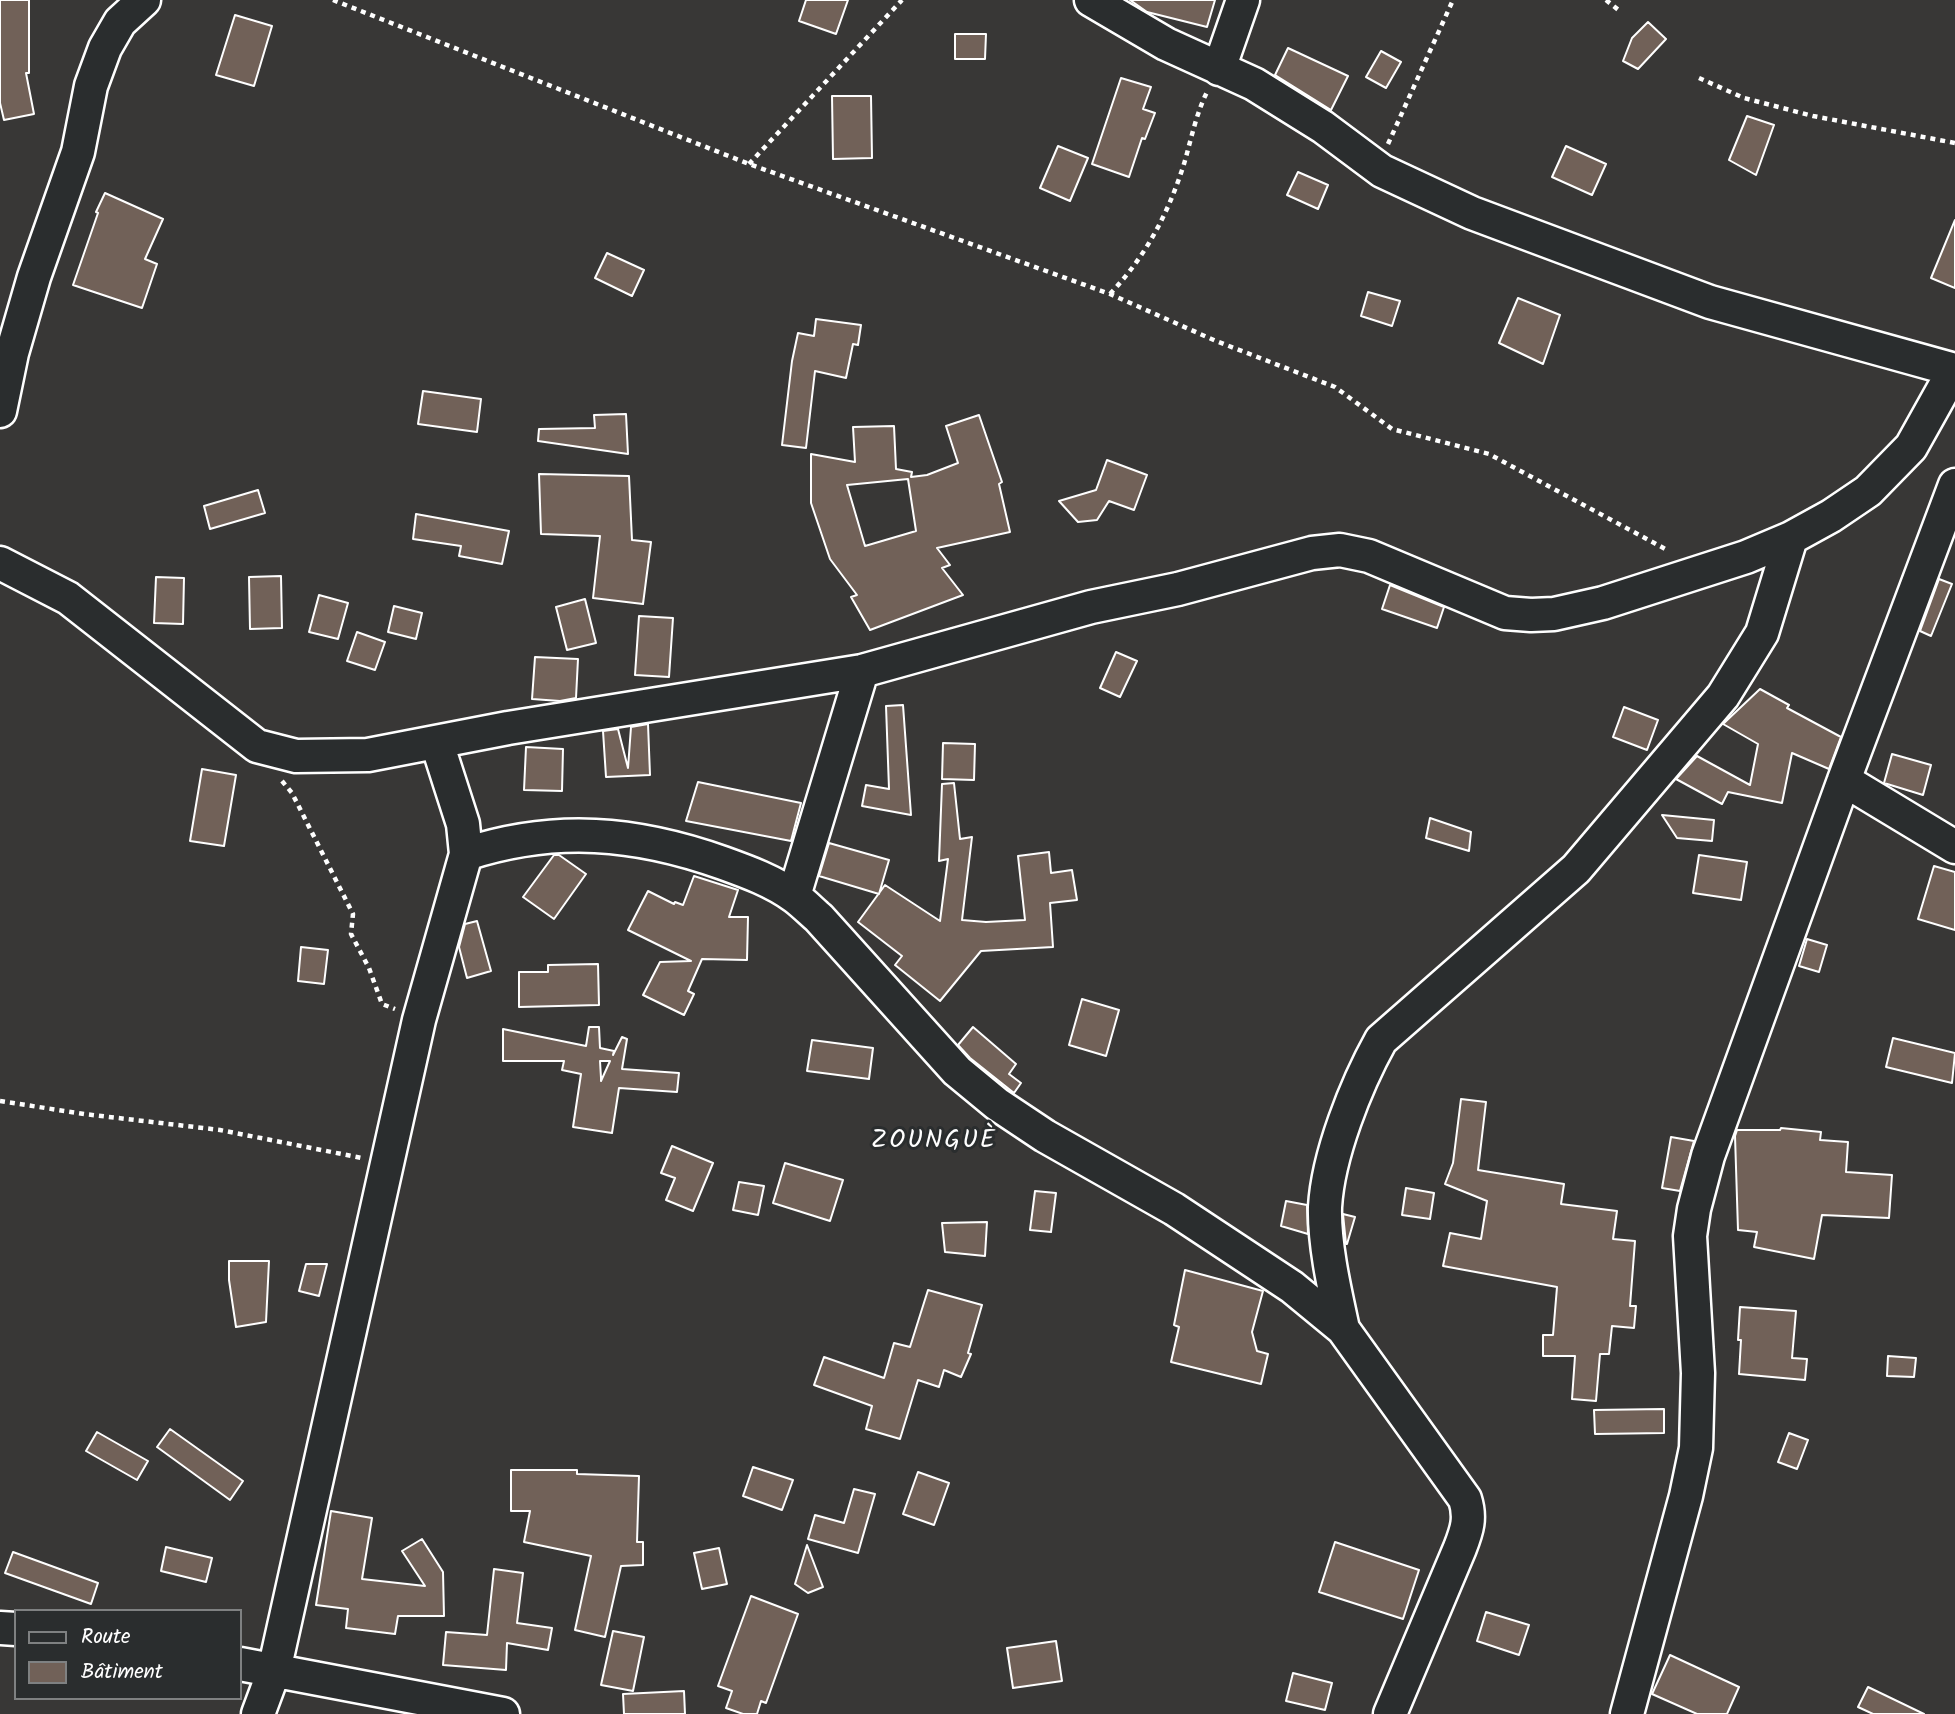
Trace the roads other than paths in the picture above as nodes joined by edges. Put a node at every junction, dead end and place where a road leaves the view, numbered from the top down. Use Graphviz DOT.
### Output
graph roads {
  1 [pos="144,0"];
  2 [pos="1091,0"];
  3 [pos="1243,0"];
  4 [pos="1219,69"];
  5 [pos="1954,370"];
  6 [pos="0,411"];
  7 [pos="1955,485"];
  8 [pos="1791,538"];
  9 [pos="0,563"];
  10 [pos="862,671"];
  11 [pos="437,743"];
  12 [pos="1844,780"];
  13 [pos="1955,847"];
  14 [pos="466,854"];
  15 [pos="794,896"];
  16 [pos="1343,1329"];
  17 [pos="242,1664"];
  18 [pos="274,1671"];
  19 [pos="258,1714"];
  20 [pos="503,1714"];
  21 [pos="1390,1714"];
  22 [pos="1627,1714"];
  1 -- 6 [label="street"];
  2 -- 4 [label="street"];
  3 -- 4 [label="street"];
  4 -- 5 [label="street"];
  5 -- 8 [label="street"];
  7 -- 12 [label="street"];
  8 -- 10 [label="street"];
  8 -- 16 [label="street"];
  9 -- 11 [label="street"];
  10 -- 11 [label="street"];
  10 -- 15 [label="street"];
  11 -- 14 [label="street"];
  12 -- 13 [label="street"];
  12 -- 22 [label="street"];
  14 -- 15 [label="street"];
  14 -- 18 [label="street"];
  15 -- 16 [label="street"];
  16 -- 21 [label="street"];
  17 -- 18 [label="street"];
  18 -- 19 [label="street"];
  18 -- 20 [label="street"];
}
